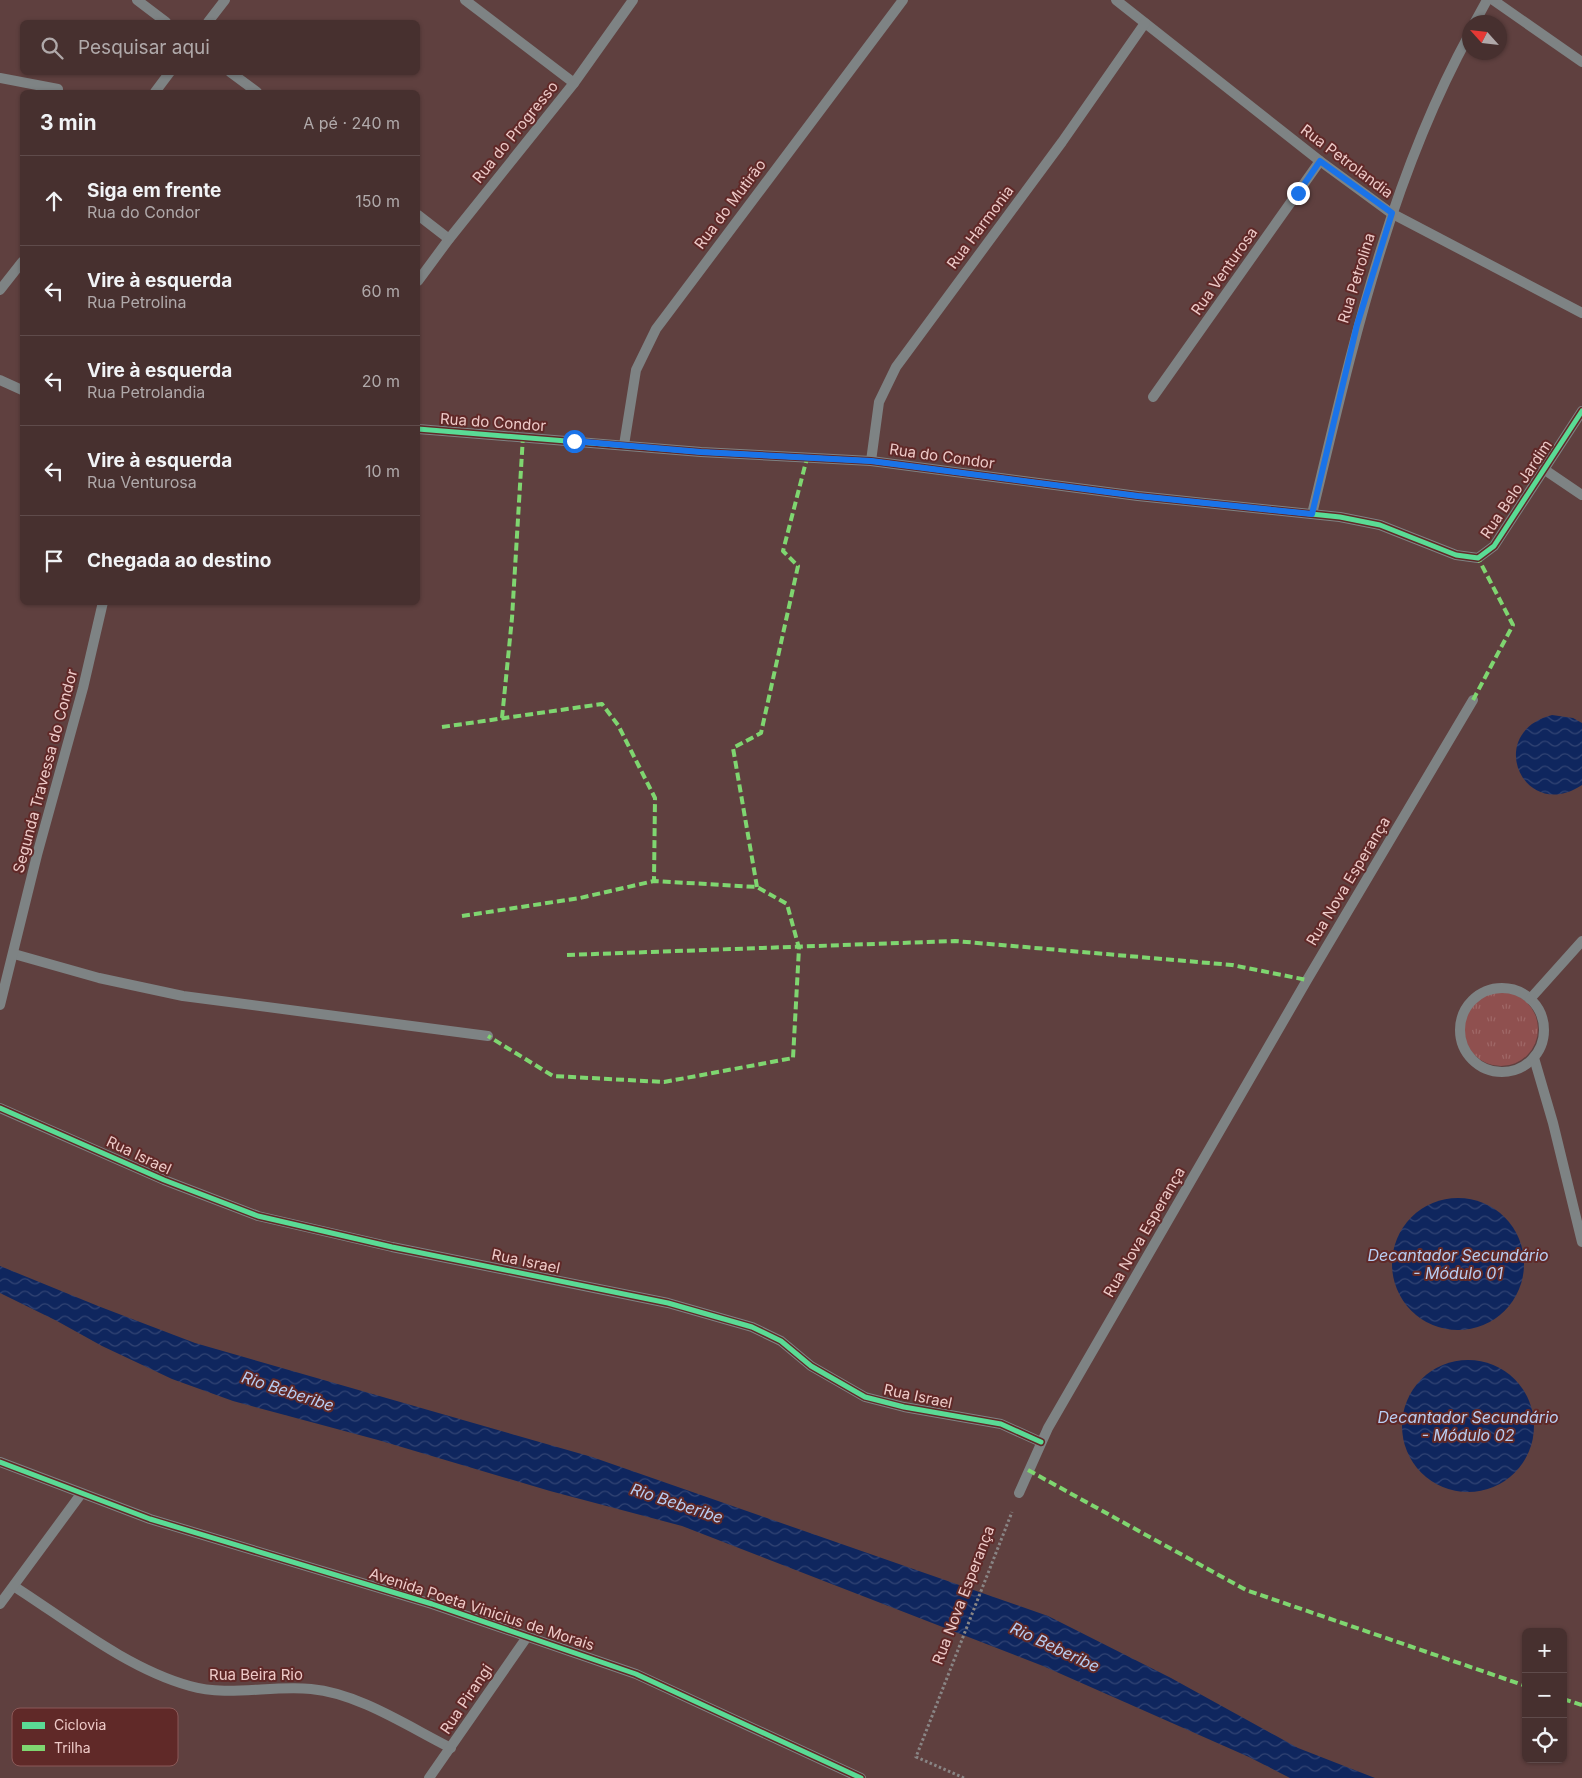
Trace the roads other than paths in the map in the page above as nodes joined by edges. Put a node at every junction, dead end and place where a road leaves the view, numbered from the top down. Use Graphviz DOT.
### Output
graph roads {
  1 [pos="137,0"];
  2 [pos="225,0"];
  3 [pos="464,0"];
  4 [pos="633,0"];
  5 [pos="903,0"];
  6 [pos="1116,0"];
  7 [pos="1487,0"];
  8 [pos="1493,0"];
  9 [pos="1479,15"];
  10 [pos="163,20"];
  11 [pos="210,20"];
  12 [pos="1145,23"];
  13 [pos="1462,50"];
  14 [pos="1582,62"];
  15 [pos="168,75"];
  16 [pos="234,75"];
  17 [pos="0,78"];
  18 [pos="574,83"];
  19 [pos="58,89"];
  20 [pos="156,90"];
  21 [pos="254,90"];
  22 [pos="1320,161"];
  23 [pos="1392,213"];
  24 [pos="420,217"];
  25 [pos="448,239"];
  26 [pos="20,265"];
  27 [pos="420,278"];
  28 [pos="0,290"];
  29 [pos="1582,313"];
  30 [pos="0,380"];
  31 [pos="20,389"];
  32 [pos="1153,397"];
  33 [pos="1582,410"];
  34 [pos="420,429"];
  35 [pos="624,445"];
  36 [pos="871,461"];
  37 [pos="1545,470"];
  38 [pos="1582,495"];
  39 [pos="1312,514"];
  40 [pos="1456,555"];
  41 [pos="102,605"];
  42 [pos="1473,700"];
  43 [pos="1582,941"];
  44 [pos="14,954"];
  45 [pos="1530,998"];
  46 [pos="0,1005"];
  47 [pos="488,1036"];
  48 [pos="1534,1058"];
  49 [pos="0,1108"];
  50 [pos="1582,1242"];
  51 [pos="1041,1442"];
  52 [pos="0,1462"];
  53 [pos="1019,1493"];
  54 [pos="80,1494"];
  55 [pos="15,1586"];
  56 [pos="0,1604"];
  57 [pos="527,1637"];
  58 [pos="450,1748"];
  59 [pos="847,1775"];
  60 [pos="429,1778"];
  61 [pos="861,1778"];
  1 -- 10 [label="street"];
  2 -- 11 [label="street"];
  3 -- 18 [label="street"];
  4 -- 18 [label="street, Rua do Progresso"];
  5 -- 35 [label="street, Rua do Mutirão"];
  6 -- 12 [label="street, Rua Petrolandia"];
  7 -- 9 [label="street"];
  8 -- 14 [label="street"];
  12 -- 22 [label="street, Rua Petrolandia"];
  12 -- 36 [label="street, Rua Harmonia"];
  13 -- 23 [label="street, Rua Petrolina"];
  15 -- 20 [label="street"];
  16 -- 21 [label="street"];
  17 -- 19 [label="street"];
  18 -- 25 [label="street, Rua do Progresso"];
  22 -- 23 [label="street, Rua Petrolandia"];
  22 -- 32 [label="street, Rua Venturosa"];
  23 -- 29 [label="street, Rua Petrolandia"];
  23 -- 39 [label="street, Rua Petrolina"];
  24 -- 25 [label="street"];
  25 -- 27 [label="street, Rua do Progresso"];
  26 -- 28 [label="street"];
  30 -- 31 [label="street"];
  33 -- 37 [label="street, Rua Belo Jardim"];
  34 -- 35 [label="street, Rua do Condor"];
  35 -- 36 [label="street, Rua do Condor"];
  36 -- 39 [label="street, Rua do Condor"];
  37 -- 38 [label="street"];
  37 -- 40 [label="street, Rua Belo Jardim"];
  39 -- 40 [label="street, Rua do Condor"];
  41 -- 44 [label="street, Segunda Travessa do Condor"];
  42 -- 51 [label="street, Rua Nova Esperança"];
  43 -- 45 [label="street"];
  44 -- 46 [label="street, Segunda Travessa do Condor"];
  44 -- 47 [label="street"];
  45 -- 48 [label="street"];
  45 -- 48 [label="street"];
  48 -- 50 [label="street"];
  49 -- 51 [label="street, Rua Israel"];
  51 -- 53 [label="street, Rua Nova Esperança"];
  52 -- 54 [label="street, Avenida Poeta Vinicius de Morais"];
  54 -- 55 [label="street"];
  54 -- 57 [label="street, Avenida Poeta Vinicius de Morais"];
  55 -- 56 [label="street"];
  55 -- 58 [label="street, Rua Beira Rio"];
  57 -- 58 [label="street, Rua Pirangi"];
  57 -- 59 [label="street, Avenida Poeta Vinicius de Morais"];
  58 -- 60 [label="street, Rua Pirangi"];
  59 -- 61 [label="street, Avenida Poeta Vinicius de Morais"];
}
